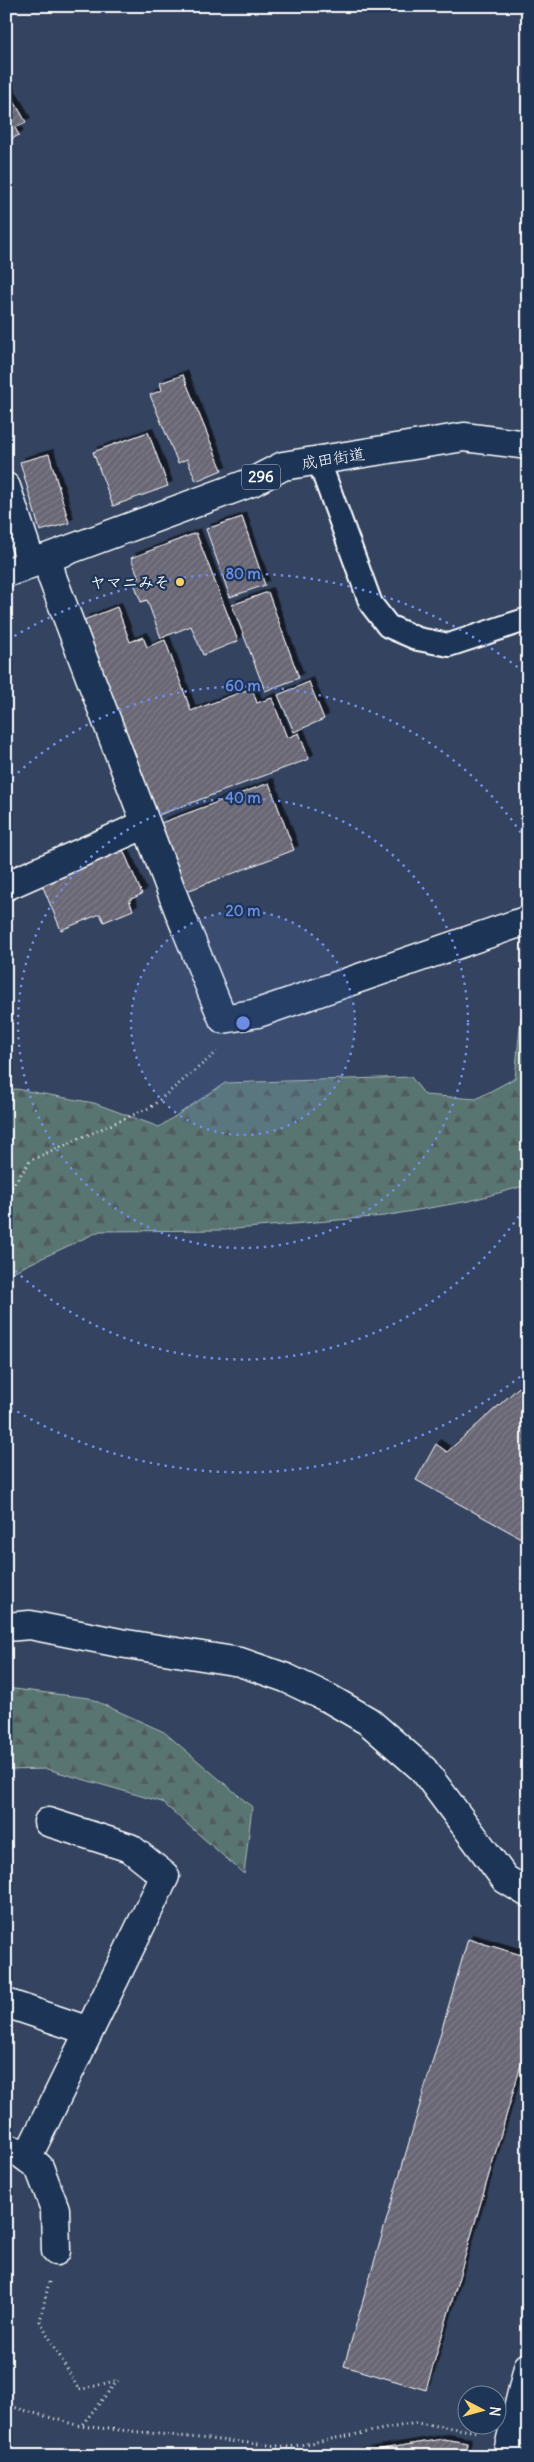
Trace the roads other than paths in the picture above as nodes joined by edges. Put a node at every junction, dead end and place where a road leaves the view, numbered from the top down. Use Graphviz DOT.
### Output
graph roads {
  1 [pos="523,441"];
  2 [pos="318,459"];
  3 [pos="6,487"];
  4 [pos="39,560"];
  5 [pos="6,573"];
  6 [pos="528,620"];
  7 [pos="146,824"];
  8 [pos="6,886"];
  9 [pos="528,920"];
  10 [pos="6,1627"];
  11 [pos="48,1822"];
  12 [pos="528,1893"];
  13 [pos="6,2003"];
  14 [pos="89,2031"];
  15 [pos="16,2153"];
  16 [pos="56,2251"];
  17 [pos="528,2368"];
  18 [pos="508,2447"];
  1 -- 2 [label="main road, 成田街道 / 296"];
  2 -- 4 [label="main road, 成田街道 / 296"];
  2 -- 6 [label="lane"];
  3 -- 4 [label="main road"];
  4 -- 5 [label="main road, 成田街道 / 296"];
  4 -- 7 [label="main road"];
  7 -- 8 [label="main road"];
  7 -- 9 [label="main road"];
  10 -- 12 [label="main road"];
  11 -- 14 [label="main road"];
  13 -- 14 [label="main road"];
  14 -- 15 [label="main road"];
  15 -- 16 [label="main road"];
  17 -- 18 [label="main road"];
}
